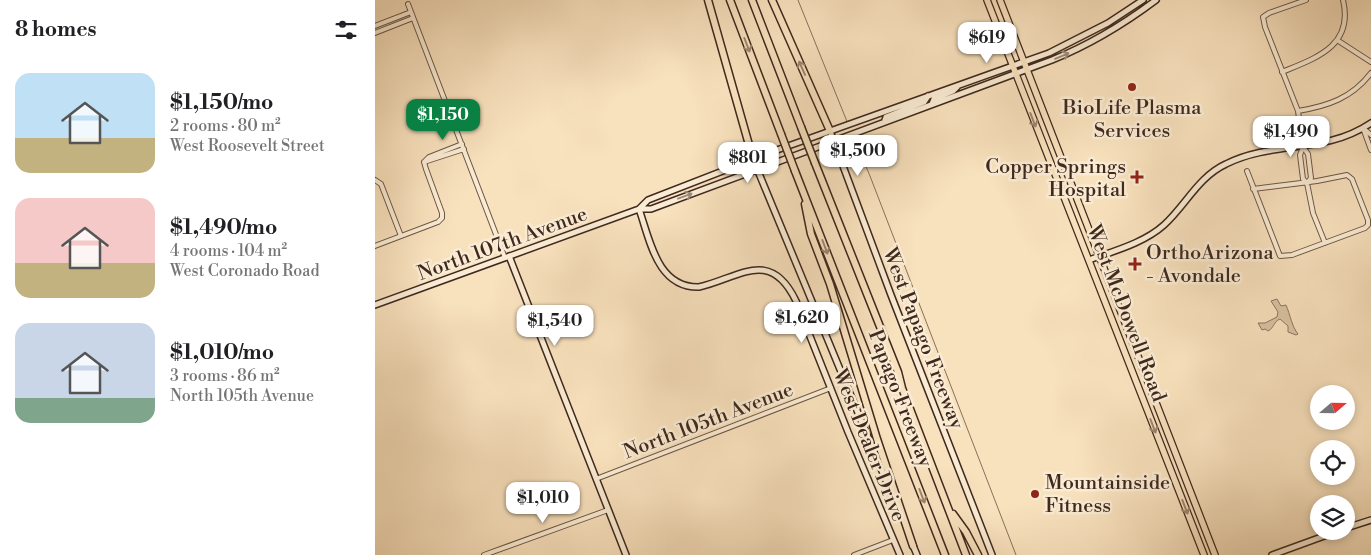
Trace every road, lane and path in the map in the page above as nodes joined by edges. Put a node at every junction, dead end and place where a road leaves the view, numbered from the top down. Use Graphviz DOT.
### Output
graph roads {
  1 [pos="708,0"];
  2 [pos="729,0"];
  3 [pos="752,0"];
  4 [pos="772,0"];
  5 [pos="987,0"];
  6 [pos="999,0"];
  7 [pos="1143,0"];
  8 [pos="1156,0"];
  9 [pos="1305,0"];
  10 [pos="1343,0"];
  11 [pos="408,4"];
  12 [pos="411,12"];
  13 [pos="413,18"];
  14 [pos="375,26"];
  15 [pos="375,33"];
  16 [pos="1337,40"];
  17 [pos="1024,61"];
  18 [pos="1371,62"];
  19 [pos="1011,66"];
  20 [pos="1028,70"];
  21 [pos="1282,72"];
  22 [pos="1371,73"];
  23 [pos="1015,74"];
  24 [pos="959,85"];
  25 [pos="928,96"];
  26 [pos="932,104"];
  27 [pos="1298,111"];
  28 [pos="884,122"];
  29 [pos="1371,123"];
  30 [pos="1363,128"];
  31 [pos="831,131"];
  32 [pos="1301,132"];
  33 [pos="1371,136"];
  34 [pos="834,141"];
  35 [pos="462,144"];
  36 [pos="1303,147"];
  37 [pos="464,149"];
  38 [pos="1371,150"];
  39 [pos="436,154"];
  40 [pos="437,159"];
  41 [pos="753,159"];
  42 [pos="424,162"];
  43 [pos="1310,167"];
  44 [pos="1301,168"];
  45 [pos="757,170"];
  46 [pos="1247,171"];
  47 [pos="376,179"];
  48 [pos="1307,183"];
  49 [pos="801,185"];
  50 [pos="1253,189"];
  51 [pos="639,209"];
  52 [pos="401,236"];
  53 [pos="1325,243"];
  54 [pos="375,246"];
  55 [pos="1099,256"];
  56 [pos="507,257"];
  57 [pos="1089,260"];
  58 [pos="375,305"];
  59 [pos="831,388"];
  60 [pos="597,479"];
  61 [pos="608,510"];
  62 [pos="949,510"];
  63 [pos="1371,520"];
  64 [pos="1355,525"];
  65 [pos="893,540"];
  66 [pos="1314,540"];
  67 [pos="913,546"];
  68 [pos="484,555"];
  69 [pos="626,555"];
  70 [pos="854,555"];
  71 [pos="900,555"];
  72 [pos="917,555"];
  73 [pos="945,555"];
  74 [pos="966,555"];
  75 [pos="978,555"];
  76 [pos="992,555"];
  77 [pos="1203,555"];
  78 [pos="1215,555"];
  79 [pos="1273,555"];
  1 -- 41 [label="highway"];
  2 -- 49 [label="highway, Papago Freeway, one-way, bridge"];
  3 -- 62 [label="highway, Papago Freeway, bridge"];
  31 -- 4 [label="highway, one-way"];
  5 -- 19 [label="main road, West McDowell Road"];
  6 -- 17 [label="main road, West McDowell Road"];
  7 -- 17 [label="main road, North 107th Avenue"];
  20 -- 8 [label="main road, North 107th Avenue, one-way"];
  9 -- 21 [label="street"];
  10 -- 16 [label="street"];
  11 -- 12 [label="street"];
  12 -- 13 [label="street"];
  12 -- 14 [label="street"];
  13 -- 15 [label="street"];
  13 -- 35 [label="street"];
  16 -- 18 [label="street"];
  16 -- 21 [label="street"];
  17 -- 19 [label="main road, North 107th Avenue"];
  17 -- 20 [label="main road, West McDowell Road"];
  19 -- 23 [label="main road, West McDowell Road"];
  19 -- 24 [label="main road, North 107th Avenue"];
  20 -- 23 [label="main road, North 107th Avenue"];
  20 -- 55 [label="main road, West McDowell Road"];
  21 -- 27 [label="street"];
  22 -- 27 [label="street"];
  23 -- 26 [label="main road, North 107th Avenue"];
  23 -- 57 [label="main road, West McDowell Road, one-way"];
  24 -- 25 [label="main road, North 107th Avenue"];
  24 -- 26 [label="main road"];
  25 -- 28 [label="main road"];
  25 -- 31 [label="main road, North 107th Avenue"];
  26 -- 28 [label="main road, North 107th Avenue"];
  27 -- 32 [label="street"];
  28 -- 34 [label="main road, North 107th Avenue"];
  29 -- 30 [label="main road"];
  30 -- 33 [label="street"];
  30 -- 36 [label="main road"];
  30 -- 38 [label="street"];
  31 -- 34 [label="main road, West Papago Freeway"];
  31 -- 41 [label="main road, North 107th Avenue"];
  34 -- 45 [label="main road, North 107th Avenue"];
  34 -- 76 [label="main road, West Papago Freeway"];
  35 -- 37 [label="street"];
  35 -- 39 [label="street"];
  36 -- 43 [label="street"];
  36 -- 44 [label="street"];
  36 -- 55 [label="main road"];
  37 -- 40 [label="street"];
  37 -- 56 [label="street"];
  39 -- 40 [label="street"];
  39 -- 42 [label="street"];
  40 -- 42 [label="street"];
  41 -- 45 [label="main road"];
  41 -- 51 [label="main road, North 107th Avenue"];
  42 -- 52 [label="street"];
  43 -- 44 [label="street"];
  43 -- 48 [label="street"];
  44 -- 48 [label="street"];
  51 -- 45 [label="main road, North 107th Avenue, one-way"];
  45 -- 67 [label="main road"];
  46 -- 50 [label="street"];
  47 -- 52 [label="street"];
  48 -- 50 [label="street"];
  48 -- 53 [label="street"];
  48 -- 53 [label="street"];
  49 -- 67 [label="highway"];
  49 -- 73 [label="highway, Papago Freeway, one-way"];
  50 -- 53 [label="street"];
  51 -- 56 [label="main road, North 107th Avenue"];
  51 -- 59 [label="main road, West Dealer Drive"];
  52 -- 54 [label="street"];
  55 -- 57 [label="main road"];
  55 -- 78 [label="main road, West McDowell Road"];
  56 -- 58 [label="main road, North 107th Avenue"];
  56 -- 60 [label="main road"];
  57 -- 77 [label="main road, West McDowell Road, one-way"];
  59 -- 60 [label="street, North 105th Avenue"];
  59 -- 65 [label="main road, West Dealer Drive"];
  60 -- 61 [label="main road"];
  61 -- 68 [label="street"];
  61 -- 69 [label="main road"];
  62 -- 74 [label="highway, Papago Freeway"];
  62 -- 75 [label="highway"];
  63 -- 64 [label="main road"];
  65 -- 70 [label="street"];
  65 -- 71 [label="main road, West Dealer Drive"];
  66 -- 79 [label="main road"];
  67 -- 72 [label="main road"];
}
